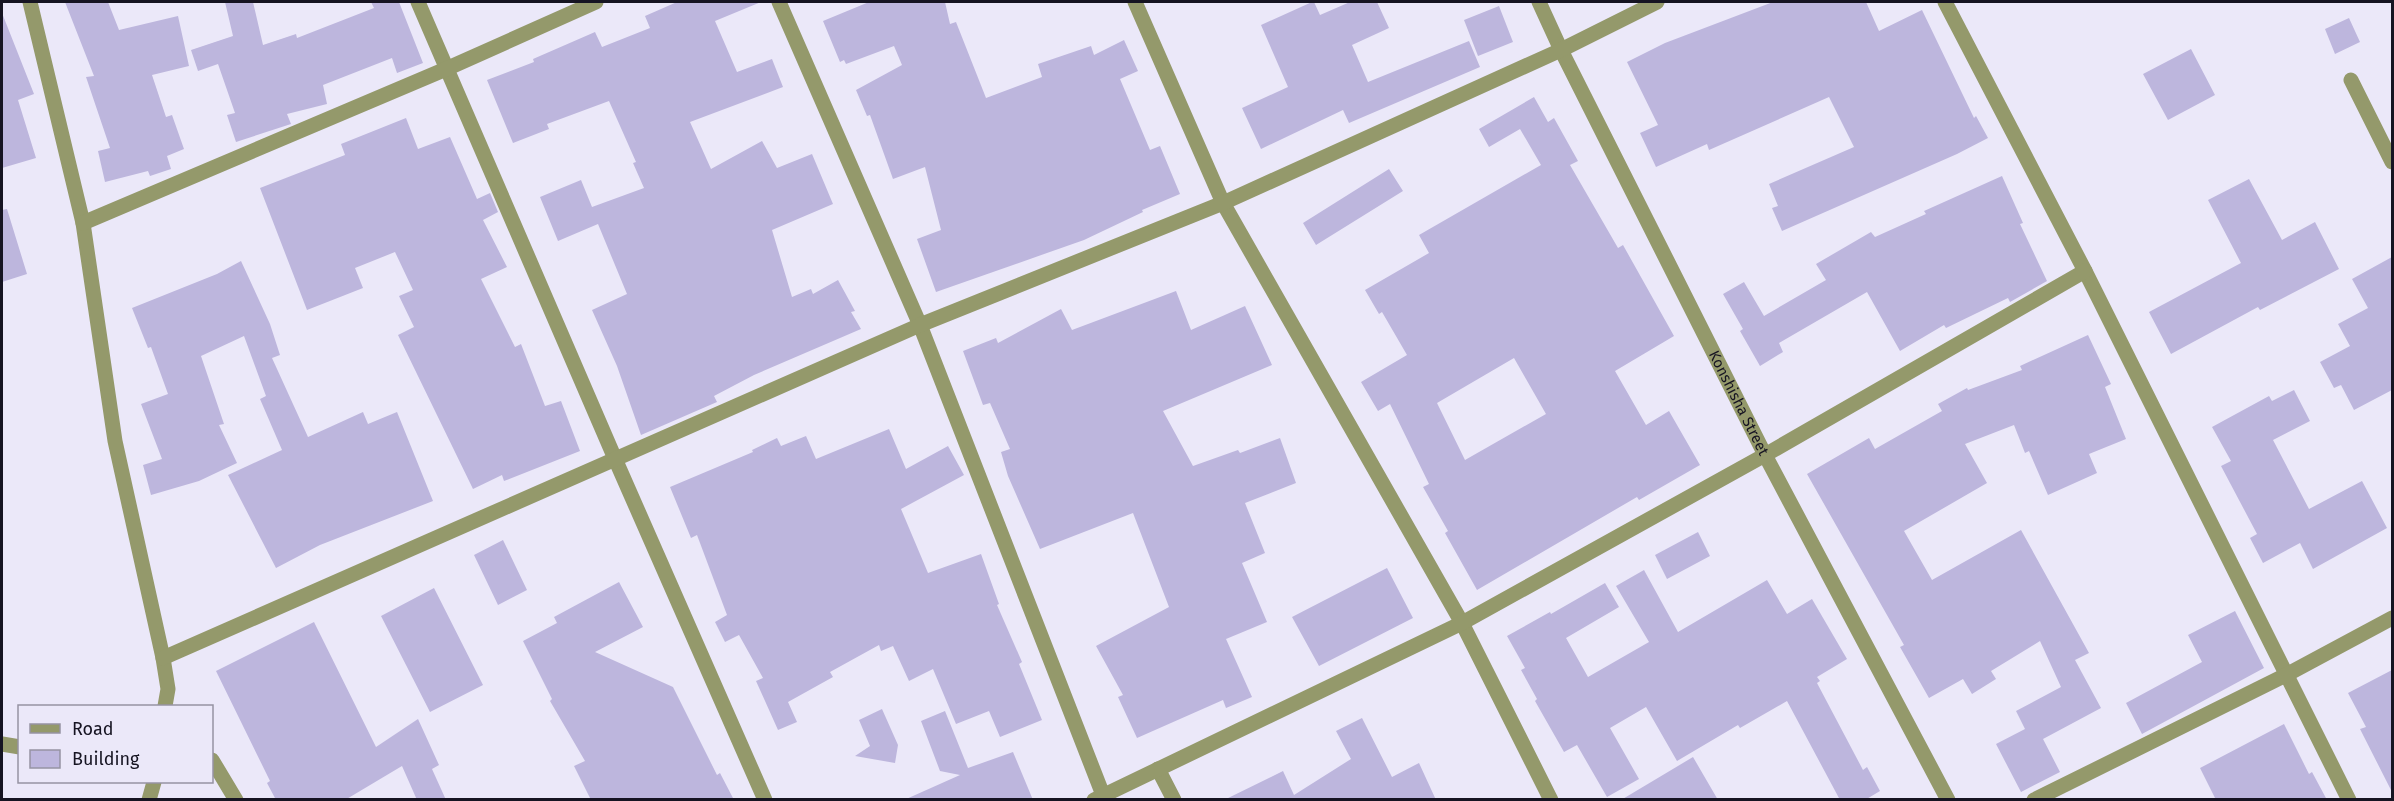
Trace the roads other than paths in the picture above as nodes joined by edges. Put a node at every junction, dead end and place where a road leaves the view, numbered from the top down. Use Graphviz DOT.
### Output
graph roads {
  1 [pos="30,2"];
  2 [pos="418,2"];
  3 [pos="596,2"];
  4 [pos="779,2"];
  5 [pos="1135,2"];
  6 [pos="1539,2"];
  7 [pos="1657,2"];
  8 [pos="1945,2"];
  9 [pos="1561,50"];
  10 [pos="446,69"];
  11 [pos="2351,80"];
  12 [pos="2392,162"];
  13 [pos="1223,203"];
  14 [pos="83,223"];
  15 [pos="2085,271"];
  16 [pos="920,325"];
  17 [pos="1765,455"];
  18 [pos="615,461"];
  19 [pos="2392,618"];
  20 [pos="1462,623"];
  21 [pos="162,658"];
  22 [pos="2288,674"];
  23 [pos="168,689"];
  24 [pos="165,705"];
  25 [pos="177,705"];
  26 [pos="2,744"];
  27 [pos="18,747"];
  28 [pos="213,762"];
  29 [pos="1158,769"];
  30 [pos="154,783"];
  31 [pos="1099,797"];
  32 [pos="149,800"];
  33 [pos="236,800"];
  34 [pos="765,800"];
  35 [pos="1174,800"];
  36 [pos="1551,800"];
  37 [pos="1948,800"];
  38 [pos="2034,800"];
  39 [pos="2349,800"];
  1 -- 14 [label="street"];
  2 -- 10 [label="street"];
  3 -- 10 [label="street"];
  4 -- 16 [label="street"];
  5 -- 13 [label="street"];
  6 -- 9 [label="street, Konshisha Street"];
  7 -- 9 [label="street"];
  8 -- 15 [label="street"];
  9 -- 13 [label="street"];
  9 -- 17 [label="street, Konshisha Street"];
  10 -- 14 [label="street"];
  10 -- 18 [label="street"];
  11 -- 12 [label="street"];
  13 -- 16 [label="street"];
  13 -- 20 [label="street"];
  14 -- 21 [label="street"];
  15 -- 17 [label="street"];
  15 -- 22 [label="street"];
  16 -- 18 [label="street"];
  16 -- 31 [label="street"];
  17 -- 20 [label="street"];
  17 -- 37 [label="street, Konshisha Street"];
  18 -- 21 [label="street"];
  18 -- 34 [label="street"];
  19 -- 22 [label="street"];
  20 -- 29 [label="street"];
  20 -- 36 [label="street"];
  21 -- 23 [label="street"];
  22 -- 38 [label="street"];
  22 -- 39 [label="street"];
  23 -- 24 [label="street"];
  23 -- 25 [label="street"];
  26 -- 27 [label="street"];
  28 -- 33 [label="street"];
  29 -- 31 [label="street"];
  29 -- 35 [label="street"];
  30 -- 32 [label="street"];
}
